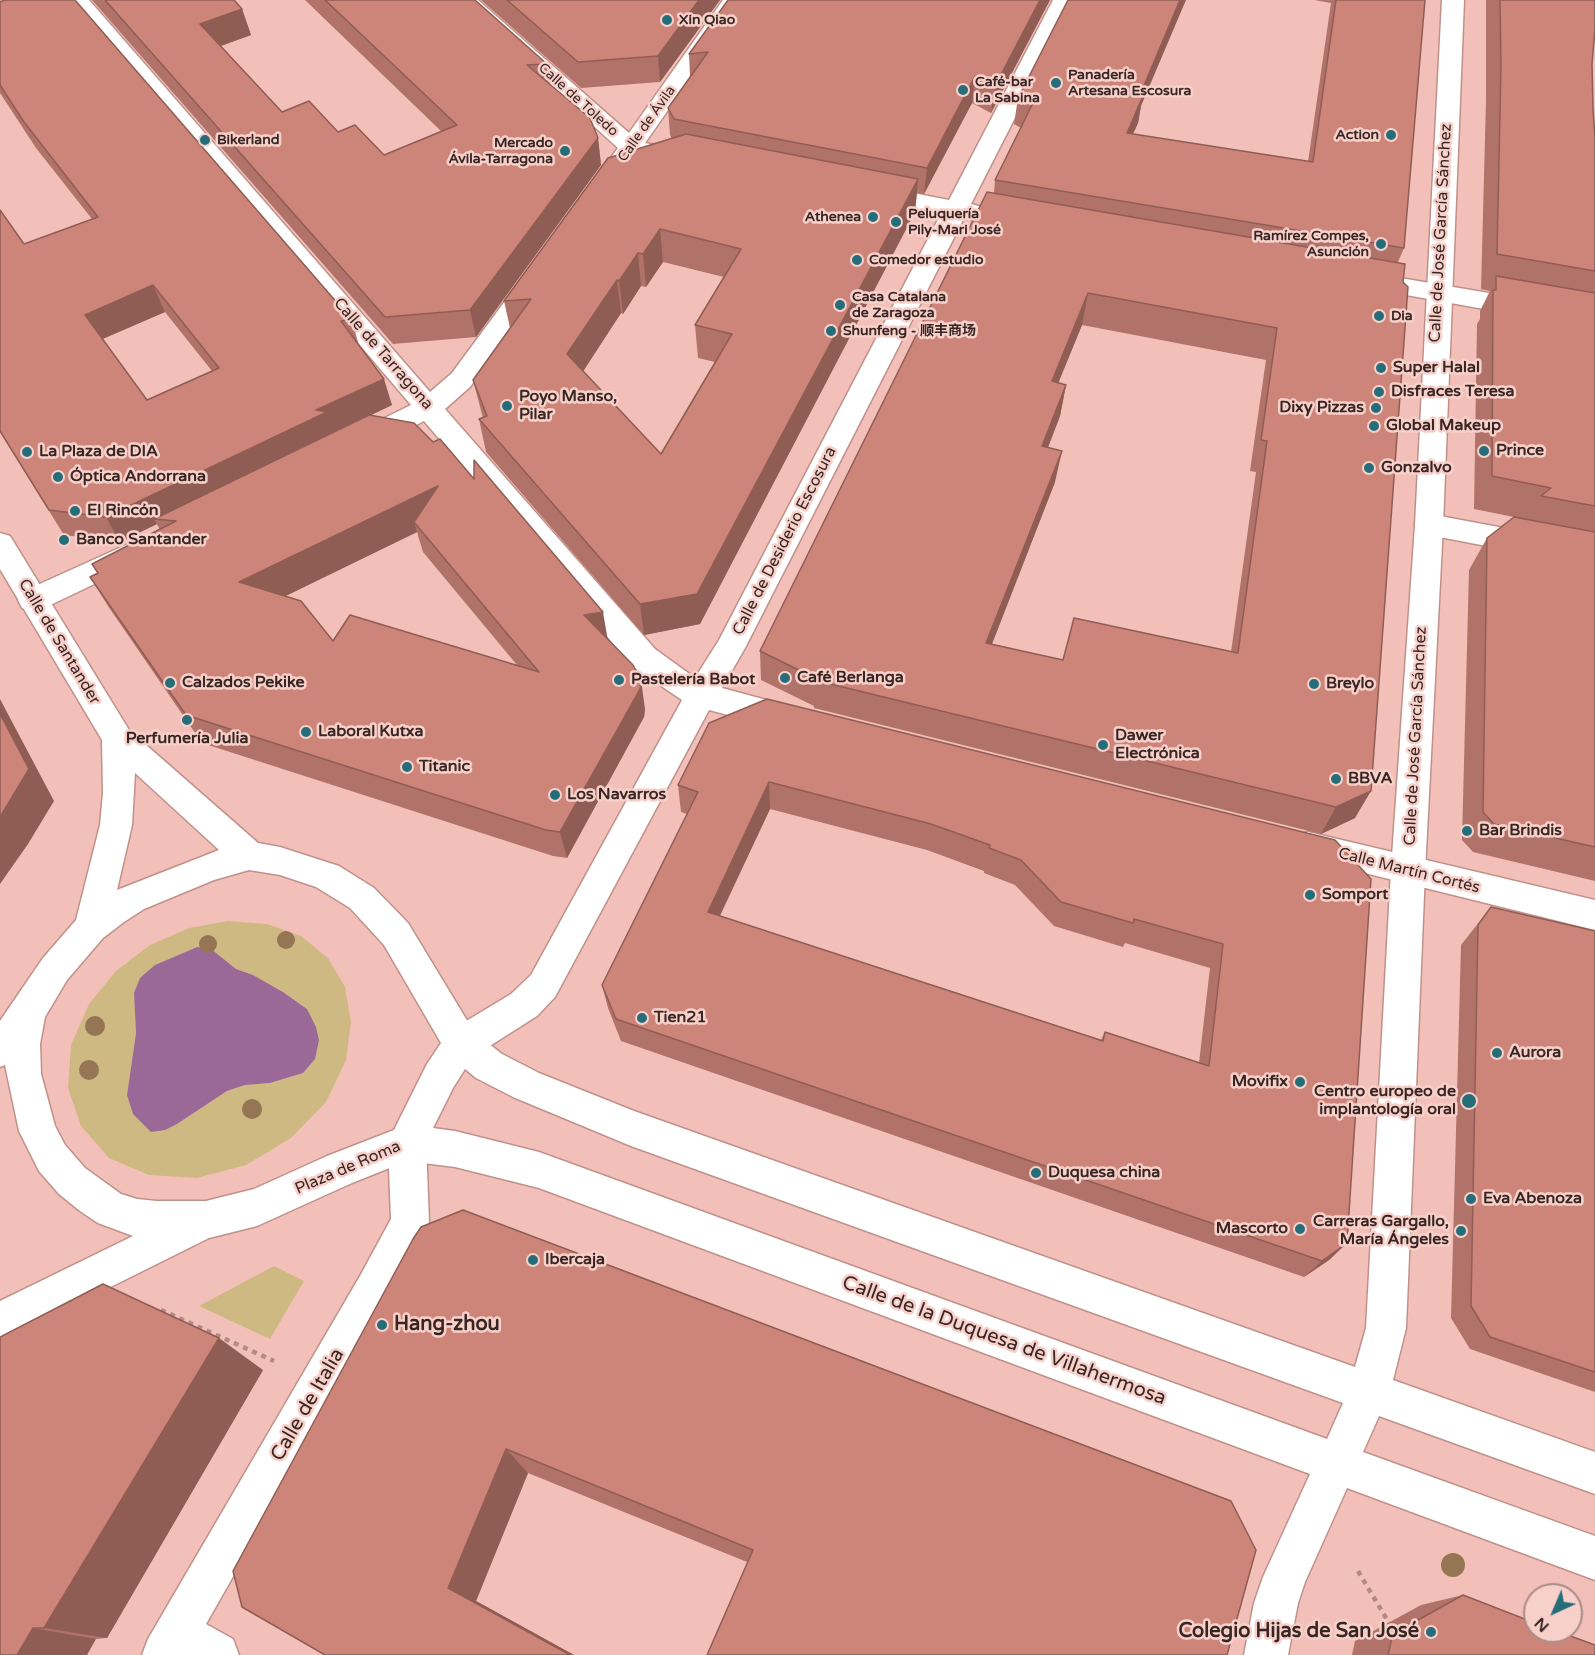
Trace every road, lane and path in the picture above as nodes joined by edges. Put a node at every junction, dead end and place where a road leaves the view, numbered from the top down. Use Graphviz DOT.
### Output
graph roads {
  1 [pos="465,0"];
  2 [pos="734,0"];
  3 [pos="1064,0"];
  4 [pos="1453,0"];
  5 [pos="67,1"];
  6 [pos="631,147"];
  7 [pos="709,162"];
  8 [pos="607,179"];
  9 [pos="847,189"];
  10 [pos="957,210"];
  11 [pos="995,217"];
  12 [pos="551,256"];
  13 [pos="1337,275"];
  14 [pos="1438,292"];
  15 [pos="1595,320"];
  16 [pos="430,407"];
  17 [pos="339,452"];
  18 [pos="1429,525"];
  19 [pos="159,540"];
  20 [pos="0,544"];
  21 [pos="1595,556"];
  22 [pos="33,600"];
  23 [pos="700,696"];
  24 [pos="822,726"];
  25 [pos="118,739"];
  26 [pos="1280,839"];
  27 [pos="249,856"];
  28 [pos="1408,872"];
  29 [pos="1595,915"];
  30 [pos="91,927"];
  31 [pos="27,1014"];
  32 [pos="461,1044"];
  33 [pos="0,1050"];
  34 [pos="407,1143"];
  35 [pos="206,1220"];
  36 [pos="161,1310"];
  37 [pos="0,1322"];
  38 [pos="274,1361"];
  39 [pos="1369,1393"];
  40 [pos="1338,1464"];
  41 [pos="1595,1473"];
  42 [pos="1595,1558"];
  43 [pos="1358,1571"];
  44 [pos="1389,1623"];
  45 [pos="170,1643"];
  46 [pos="217,1655"];
  47 [pos="1266,1655"];
  1 -- 6 [label="street, Calle de Toledo"];
  2 -- 6 [label="street, Calle de Ávila"];
  3 -- 10 [label="street, Calle de Desiderio Escosura"];
  4 -- 14 [label="street, Calle de José García Sánchez"];
  5 -- 16 [label="street, Calle de Tarragona"];
  6 -- 7 [label="street, Calle de Toledo"];
  6 -- 8 [label="street, Calle de Ávila"];
  9 -- 10 [label="street"];
  10 -- 11 [label="street"];
  10 -- 23 [label="street, Calle de Desiderio Escosura"];
  12 -- 16 [label="street"];
  13 -- 14 [label="street"];
  14 -- 15 [label="street"];
  14 -- 18 [label="street, Calle de José García Sánchez"];
  16 -- 17 [label="street"];
  16 -- 23 [label="street, Calle de Tarragona"];
  18 -- 21 [label="street"];
  18 -- 28 [label="street, Calle de José García Sánchez"];
  19 -- 22 [label="street"];
  20 -- 22 [label="street, Calle de Santander"];
  22 -- 25 [label="street, Calle de Santander"];
  23 -- 24 [label="street"];
  23 -- 32 [label="street, Calle de Desiderio Escosura"];
  25 -- 27 [label="street"];
  25 -- 30 [label="street, Plaza de Roma"];
  26 -- 28 [label="street, Calle Martín Cortés"];
  27 -- 30 [label="street, Plaza de Roma"];
  27 -- 32 [label="street, Plaza de Roma"];
  28 -- 29 [label="street, Calle Martín Cortés"];
  28 -- 39 [label="street, Calle de José García Sánchez"];
  30 -- 31 [label="street, Plaza de Roma"];
  31 -- 33 [label="street, Plaza de Roma"];
  31 -- 35 [label="street, Plaza de Roma"];
  32 -- 34 [label="street, Plaza de Roma"];
  32 -- 39 [label="street"];
  34 -- 35 [label="street, Plaza de Roma"];
  34 -- 40 [label="street, Calle de la Duquesa de Villahermosa"];
  34 -- 45 [label="street, Calle de Italia"];
  35 -- 37 [label="street"];
  36 -- 38 [label="path"];
  39 -- 40 [label="street, Calle de José García Sánchez"];
  39 -- 41 [label="street"];
  40 -- 42 [label="street, Calle de la Duquesa de Villahermosa"];
  40 -- 47 [label="street, Calle de José García Sánchez"];
  43 -- 44 [label="path"];
  45 -- 46 [label="street"];
}
